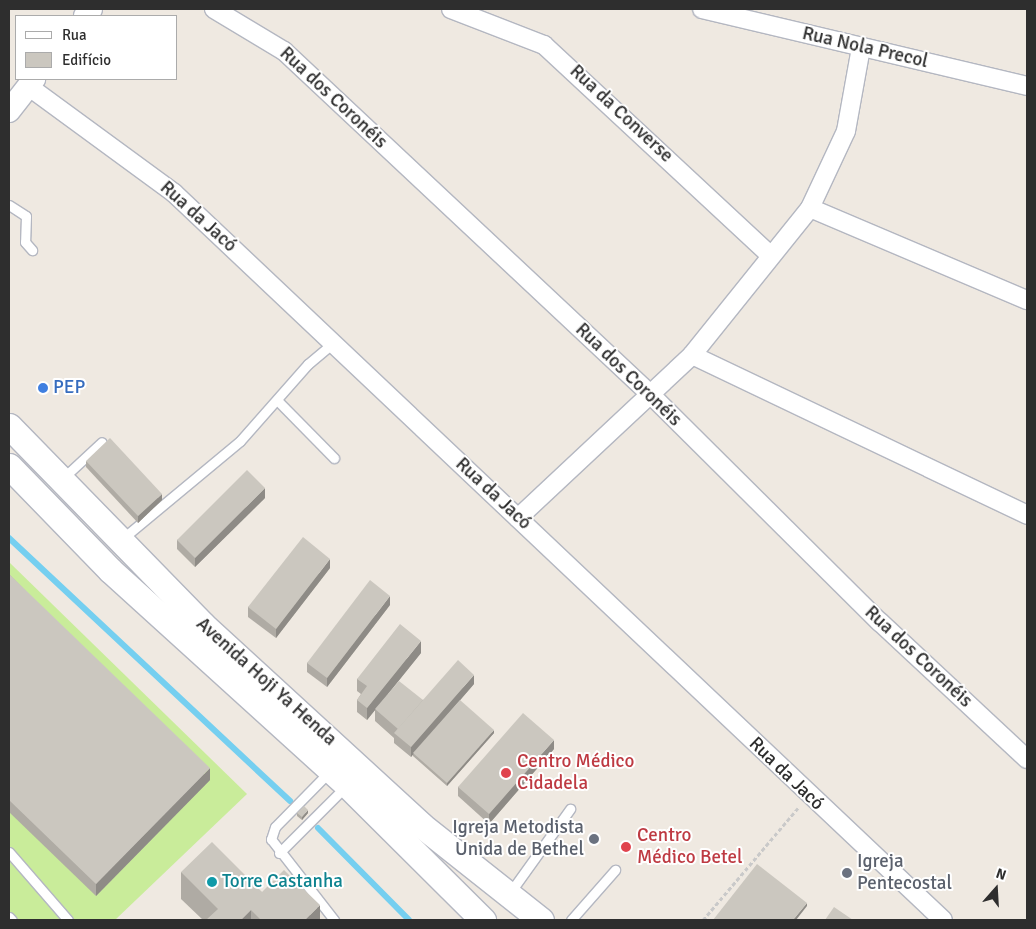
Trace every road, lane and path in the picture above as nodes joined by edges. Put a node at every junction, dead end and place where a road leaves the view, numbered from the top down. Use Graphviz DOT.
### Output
graph roads {
  1 [pos="214,9"];
  2 [pos="451,9"];
  3 [pos="702,9"];
  4 [pos="760,16"];
  5 [pos="861,48"];
  6 [pos="31,82"];
  7 [pos="1027,86"];
  8 [pos="9,110"];
  9 [pos="9,205"];
  10 [pos="810,208"];
  11 [pos="32,250"];
  12 [pos="769,254"];
  13 [pos="1027,300"];
  14 [pos="333,343"];
  15 [pos="692,355"];
  16 [pos="649,393"];
  17 [pos="278,401"];
  18 [pos="9,426"];
  19 [pos="102,442"];
  20 [pos="334,458"];
  21 [pos="9,466"];
  22 [pos="60,480"];
  23 [pos="17,481"];
  24 [pos="1027,515"];
  25 [pos="518,518"];
  26 [pos="118,543"];
  27 [pos="1027,759"];
  28 [pos="339,778"];
  29 [pos="808,796"];
  30 [pos="570,809"];
  31 [pos="9,852"];
  32 [pos="279,853"];
  33 [pos="615,870"];
  34 [pos="508,896"];
  35 [pos="9,917"];
  36 [pos="12,920"];
  37 [pos="68,920"];
  38 [pos="334,920"];
  39 [pos="483,920"];
  40 [pos="541,920"];
  41 [pos="571,920"];
  42 [pos="703,920"];
  43 [pos="943,920"];
  1 -- 16 [label="street, Rua dos Coronéis"];
  2 -- 12 [label="street, Rua da Converse"];
  3 -- 4 [label="street, Rua Nola Precol"];
  4 -- 5 [label="street, Rua Nola Precol"];
  5 -- 7 [label="street, Rua Nola Precol"];
  5 -- 10 [label="street"];
  6 -- 8 [label="street"];
  6 -- 14 [label="street, Rua da Jacó"];
  9 -- 11 [label="lane"];
  10 -- 12 [label="street"];
  10 -- 13 [label="street"];
  12 -- 15 [label="street"];
  14 -- 17 [label="lane"];
  14 -- 25 [label="street, Rua da Jacó"];
  15 -- 16 [label="street"];
  15 -- 24 [label="street"];
  16 -- 25 [label="street"];
  16 -- 27 [label="street, Rua dos Coronéis"];
  17 -- 20 [label="lane"];
  17 -- 26 [label="lane"];
  18 -- 22 [label="main road, Avenida Hoji Ya Henda"];
  19 -- 22 [label="lane"];
  21 -- 23 [label="main road, Avenida Hoji Ya Henda"];
  22 -- 26 [label="main road, Avenida Hoji Ya Henda"];
  23 -- 28 [label="main road, Avenida Hoji Ya Henda"];
  25 -- 29 [label="street, Rua da Jacó"];
  26 -- 34 [label="main road, Avenida Hoji Ya Henda"];
  28 -- 32 [label="lane"];
  28 -- 32 [label="lane"];
  28 -- 39 [label="main road, Avenida Hoji Ya Henda"];
  29 -- 42 [label="path"];
  29 -- 43 [label="street, Rua da Jacó"];
  30 -- 34 [label="lane"];
  31 -- 37 [label="lane"];
  32 -- 38 [label="lane"];
  33 -- 41 [label="lane"];
  34 -- 40 [label="main road, Avenida Hoji Ya Henda"];
  35 -- 36 [label="lane"];
}
